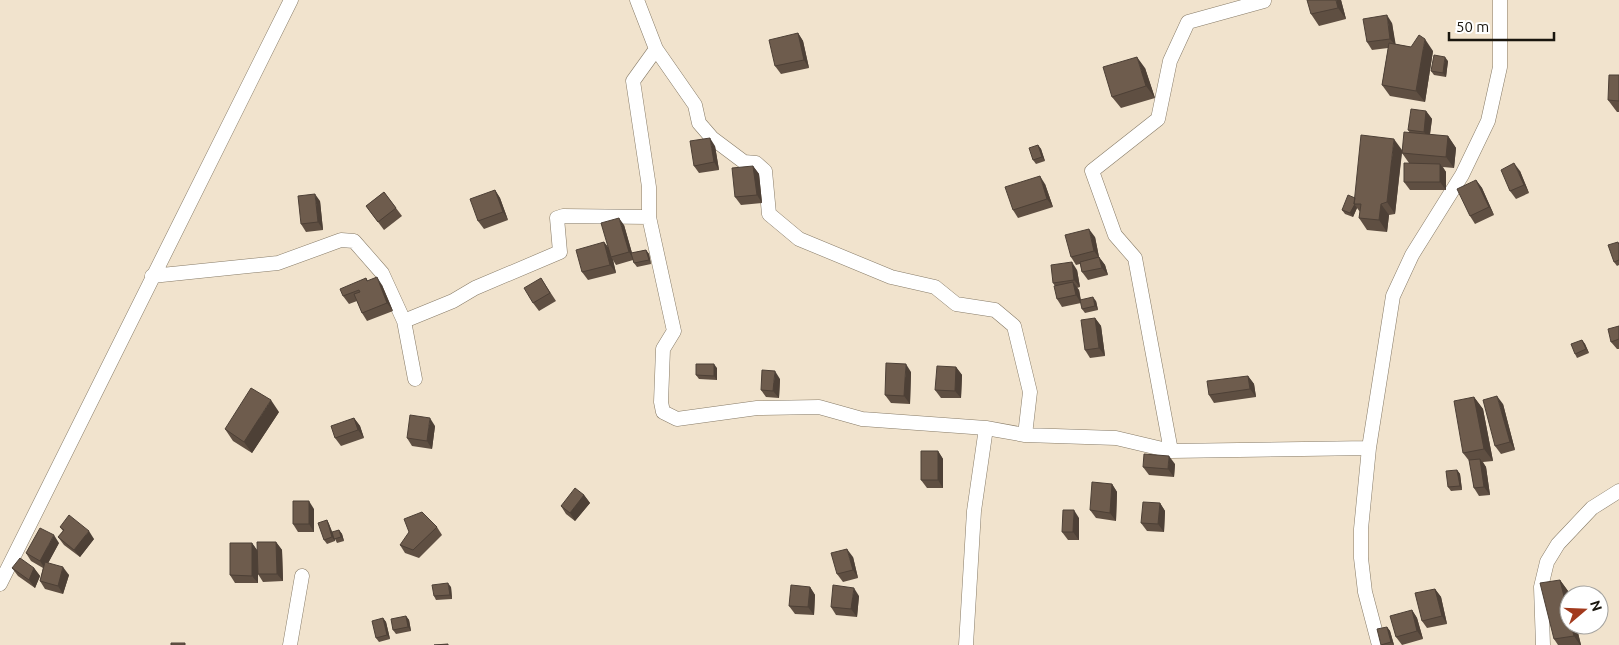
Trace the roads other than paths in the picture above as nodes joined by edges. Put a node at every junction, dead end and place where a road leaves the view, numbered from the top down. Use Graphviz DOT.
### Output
graph roads {
  1 [pos="290,0"];
  2 [pos="637,0"];
  3 [pos="1500,0"];
  4 [pos="1264,1"];
  5 [pos="656,49"];
  6 [pos="649,217"];
  7 [pos="152,276"];
  8 [pos="404,320"];
  9 [pos="414,379"];
  10 [pos="986,428"];
  11 [pos="1025,435"];
  12 [pos="1369,448"];
  13 [pos="1171,450"];
  14 [pos="1619,491"];
  15 [pos="302,576"];
  16 [pos="0,584"];
  17 [pos="290,645"];
  18 [pos="966,645"];
  19 [pos="1379,645"];
  20 [pos="1543,645"];
  1 -- 7 [label="street"];
  2 -- 5 [label="street"];
  3 -- 12 [label="street"];
  4 -- 13 [label="street"];
  5 -- 6 [label="street"];
  5 -- 11 [label="street"];
  6 -- 8 [label="street"];
  6 -- 10 [label="street"];
  7 -- 8 [label="street"];
  7 -- 16 [label="street"];
  8 -- 9 [label="street"];
  10 -- 11 [label="street"];
  10 -- 18 [label="street"];
  11 -- 13 [label="street"];
  12 -- 13 [label="street"];
  12 -- 19 [label="street"];
  14 -- 20 [label="street"];
  15 -- 17 [label="street"];
}
